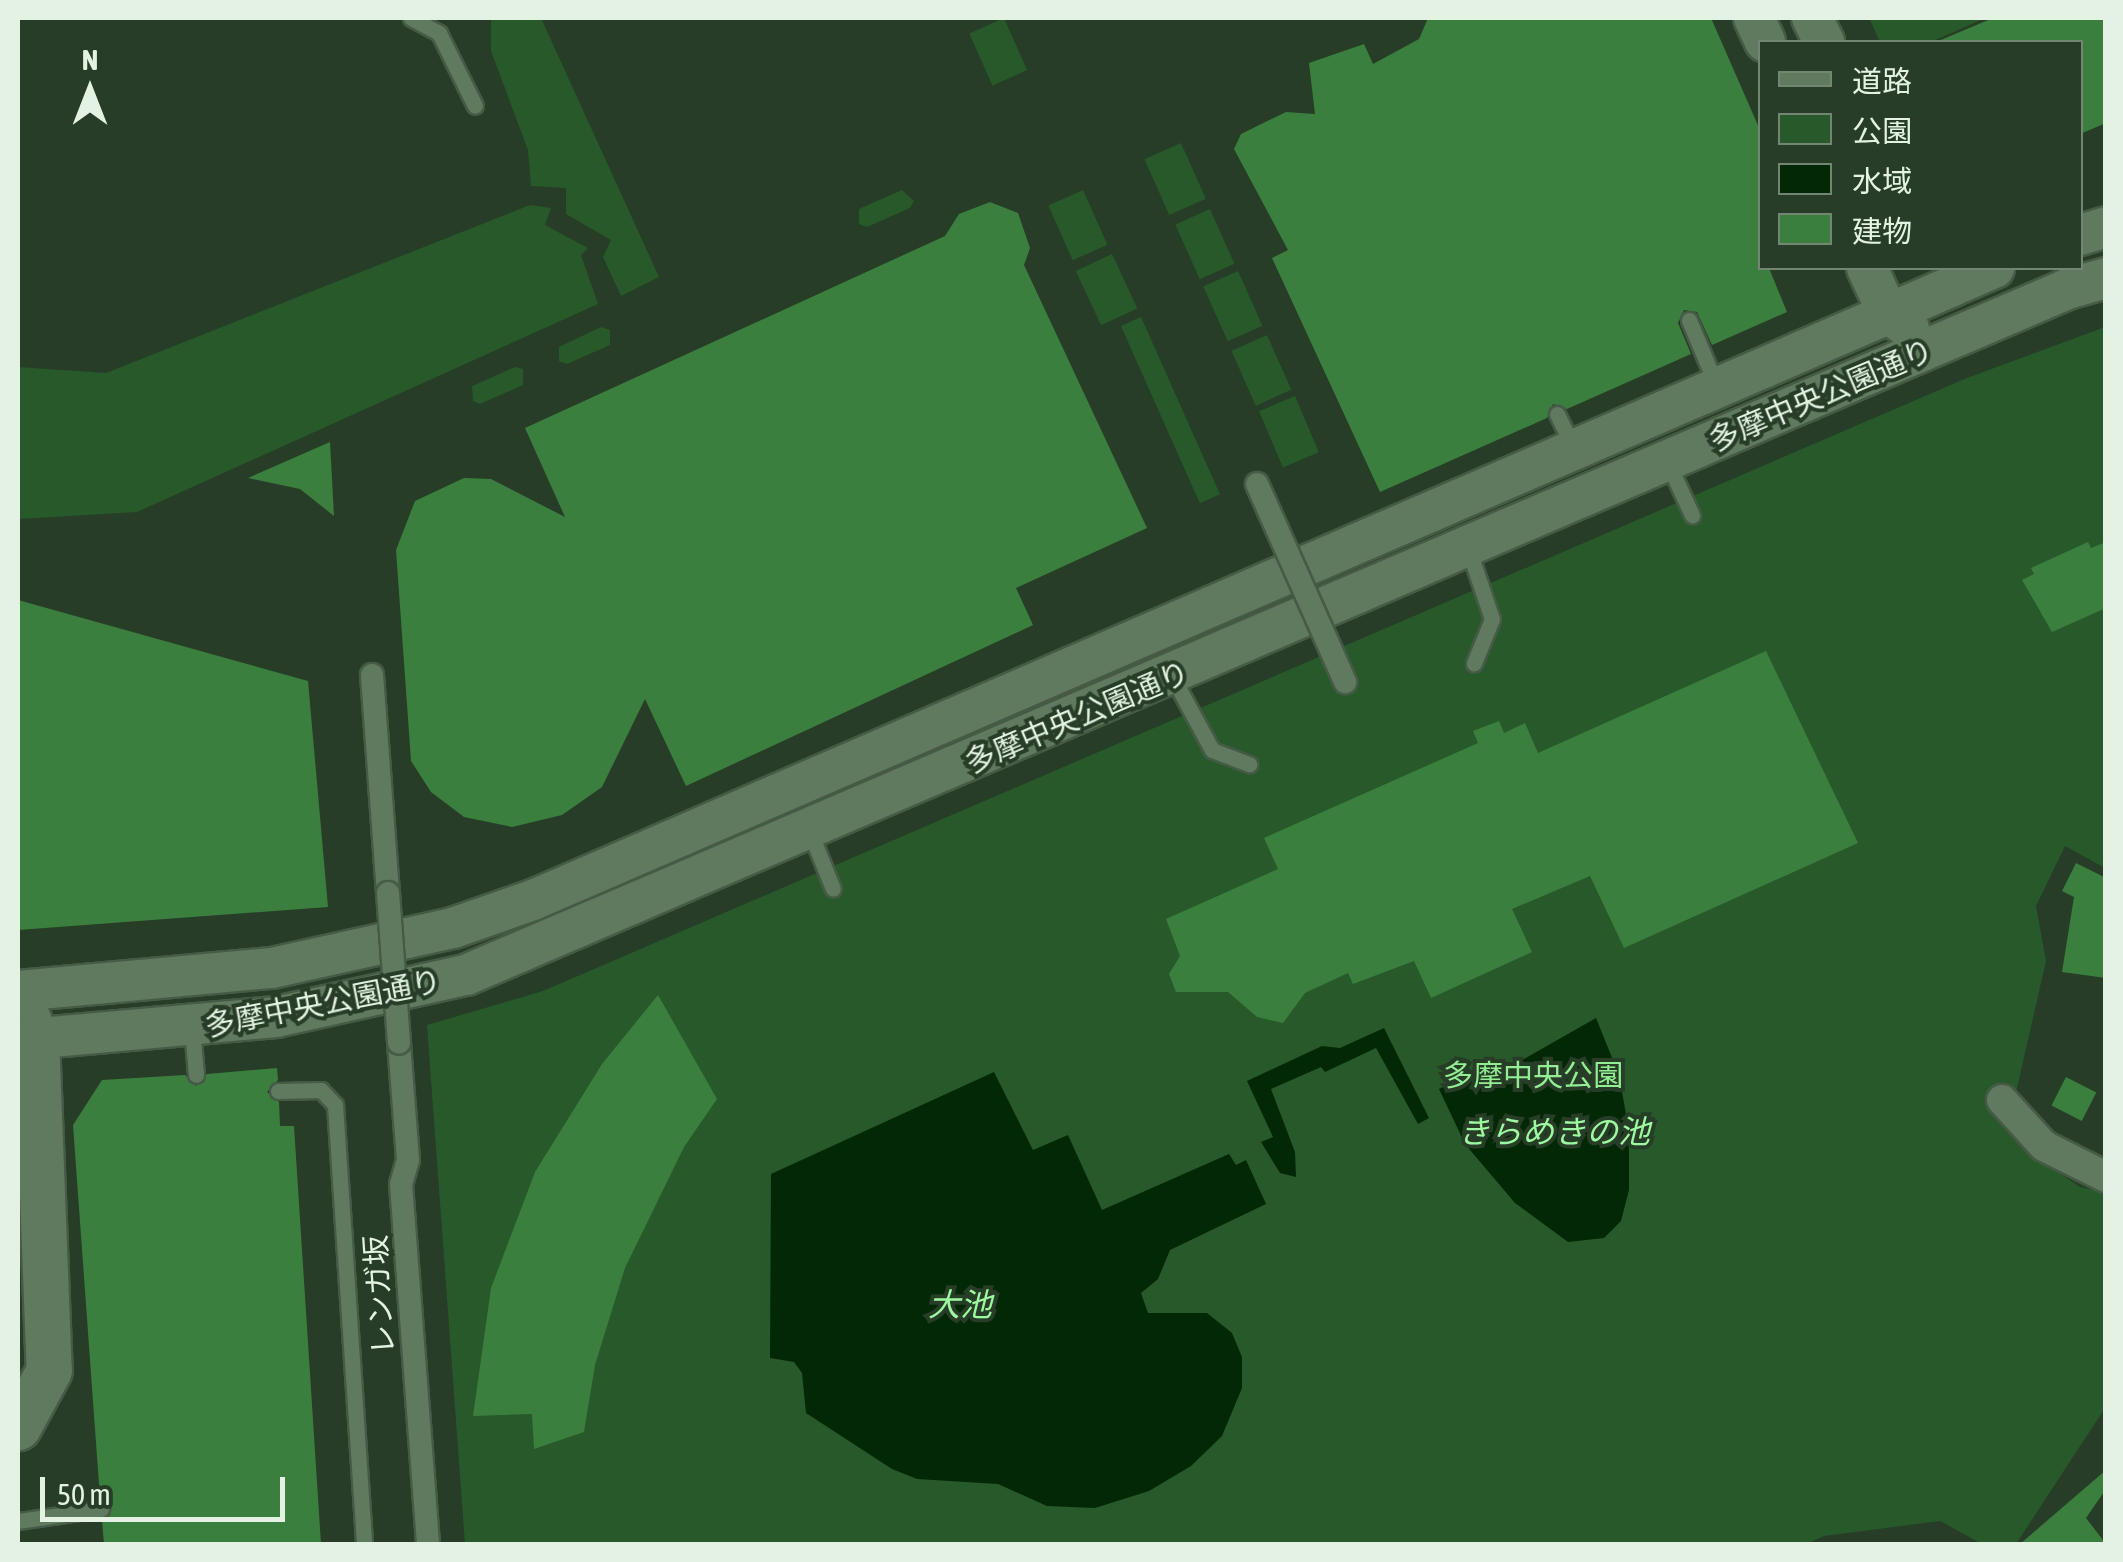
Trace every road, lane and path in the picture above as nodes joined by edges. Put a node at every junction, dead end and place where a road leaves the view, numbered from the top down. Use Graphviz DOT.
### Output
graph roads {
  1 [pos="411,18"];
  2 [pos="475,106"];
  3 [pos="1869,270"];
  4 [pos="1984,270"];
  5 [pos="2106,278"];
  6 [pos="1931,280"];
  7 [pos="1888,313"];
  8 [pos="1689,320"];
  9 [pos="1933,346"];
  10 [pos="1717,387"];
  11 [pos="1667,462"];
  12 [pos="1258,484"];
  13 [pos="1692,515"];
  14 [pos="1468,548"];
  15 [pos="1474,663"];
  16 [pos="372,675"];
  17 [pos="1172,676"];
  18 [pos="1346,682"];
  19 [pos="1249,764"];
  20 [pos="810,832"];
  21 [pos="833,889"];
  22 [pos="18,994"];
  23 [pos="192,1028"];
  24 [pos="27,1039"];
  25 [pos="196,1075"];
  26 [pos="278,1092"];
  27 [pos="2002,1100"];
  28 [pos="2106,1177"];
  29 [pos="18,1427"];
  30 [pos="101,1509"];
  31 [pos="18,1521"];
  32 [pos="364,1544"];
  33 [pos="428,1544"];
  1 -- 2 [label="lane"];
  3 -- 7 [label="street"];
  4 -- 6 [label="street, 多摩中央公園通り"];
  5 -- 9 [label="street, 多摩中央公園通り"];
  6 -- 7 [label="street, 多摩中央公園通り"];
  6 -- 9 [label="street"];
  7 -- 9 [label="street"];
  7 -- 10 [label="street, 多摩中央公園通り"];
  8 -- 10 [label="lane"];
  9 -- 11 [label="street, 多摩中央公園通り"];
  10 -- 22 [label="street, 多摩中央公園通り"];
  11 -- 13 [label="lane"];
  11 -- 14 [label="street, 多摩中央公園通り"];
  12 -- 18 [label="street, bridge"];
  14 -- 15 [label="lane"];
  14 -- 17 [label="street, 多摩中央公園通り"];
  16 -- 33 [label="street, レンガ坂, bridge"];
  17 -- 19 [label="lane"];
  17 -- 20 [label="street, 多摩中央公園通り"];
  20 -- 21 [label="lane"];
  20 -- 23 [label="street, 多摩中央公園通り"];
  22 -- 24 [label="main road"];
  23 -- 24 [label="street, 多摩中央公園通り"];
  23 -- 25 [label="lane"];
  24 -- 29 [label="main road"];
  26 -- 32 [label="lane"];
  27 -- 28 [label="street"];
  30 -- 31 [label="lane"];
}
